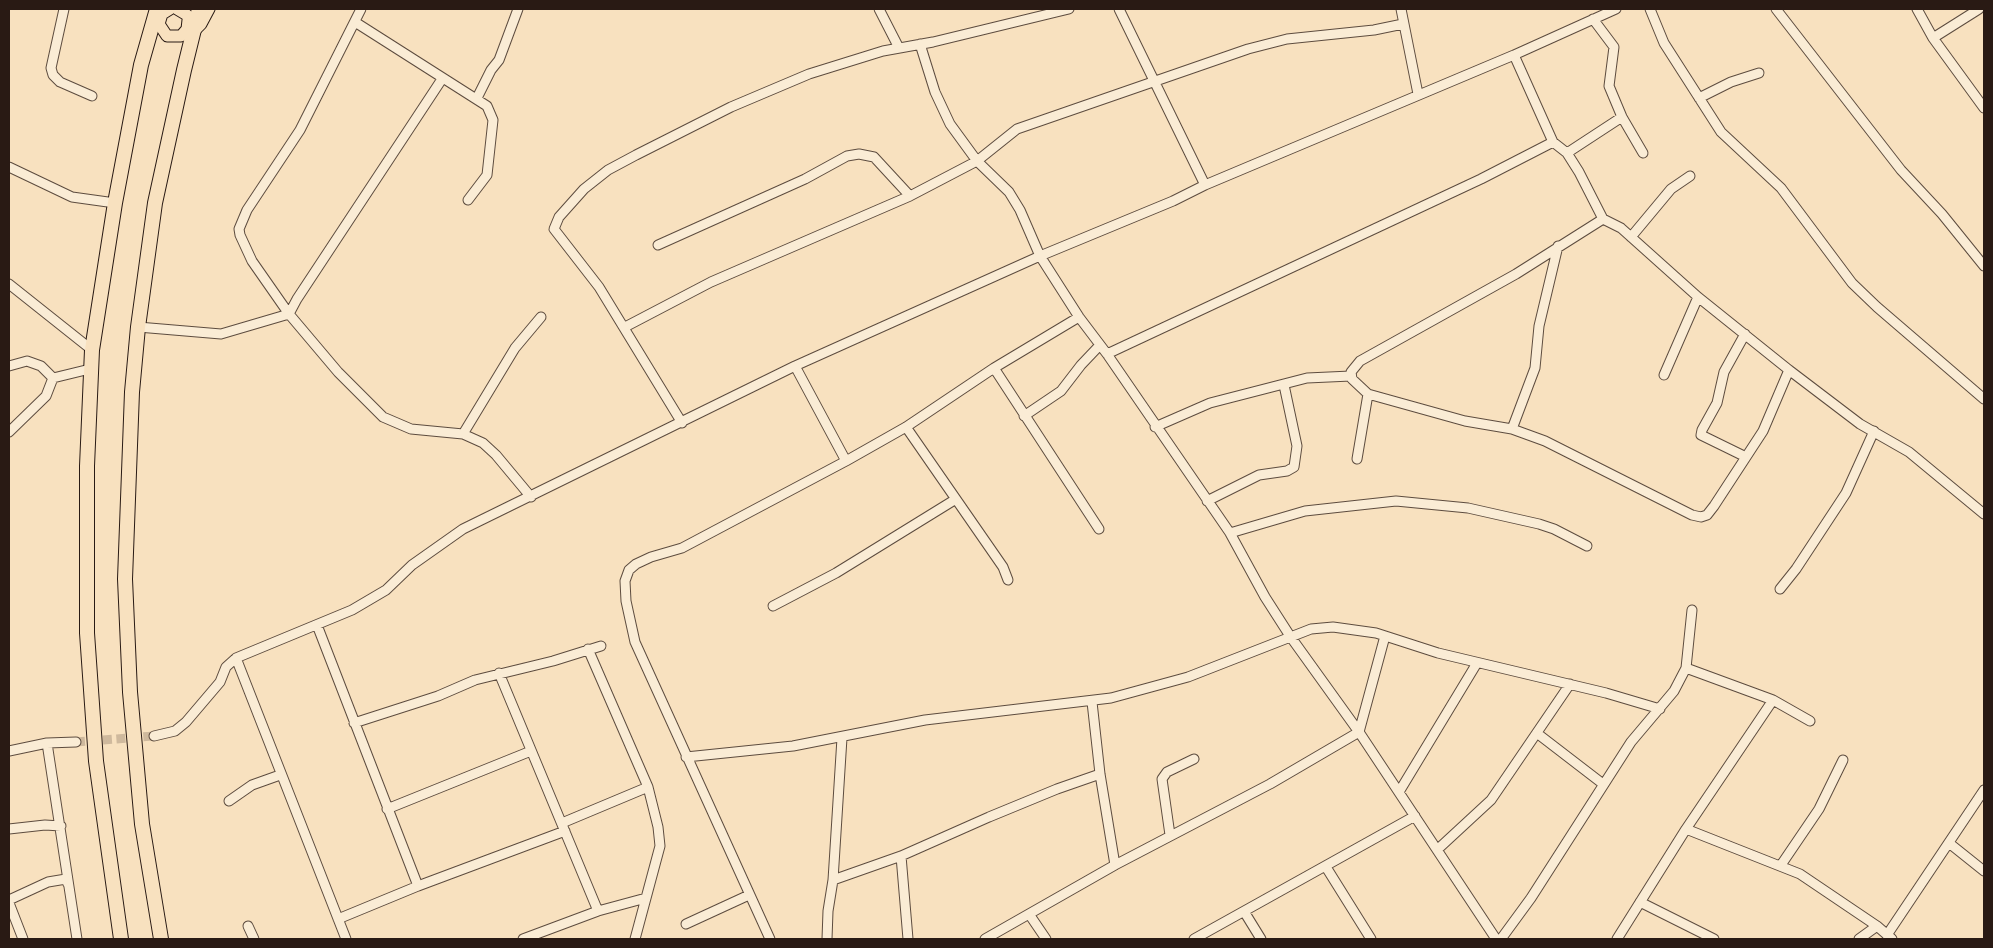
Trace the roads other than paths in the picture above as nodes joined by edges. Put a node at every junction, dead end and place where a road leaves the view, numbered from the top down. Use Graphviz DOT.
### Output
graph roads {
  1 [pos="64,9"];
  2 [pos="199,9"];
  3 [pos="209,9"];
  4 [pos="361,9"];
  5 [pos="518,9"];
  6 [pos="879,9"];
  7 [pos="1069,9"];
  8 [pos="1119,9"];
  9 [pos="1401,9"];
  10 [pos="1616,9"];
  11 [pos="1650,9"];
  12 [pos="1776,9"];
  13 [pos="1917,9"];
  14 [pos="1979,9"];
  15 [pos="160,14"];
  16 [pos="1593,19"];
  17 [pos="185,22"];
  18 [pos="355,22"];
  19 [pos="1403,24"];
  20 [pos="1933,38"];
  21 [pos="920,44"];
  22 [pos="899,48"];
  23 [pos="1514,54"];
  24 [pos="1759,73"];
  25 [pos="442,79"];
  26 [pos="1154,83"];
  27 [pos="1418,94"];
  28 [pos="92,96"];
  29 [pos="477,98"];
  30 [pos="1699,98"];
  31 [pos="1984,108"];
  32 [pos="1622,117"];
  33 [pos="1553,142"];
  34 [pos="1567,153"];
  35 [pos="1644,153"];
  36 [pos="977,161"];
  37 [pos="9,167"];
  38 [pos="1690,176"];
  39 [pos="1205,185"];
  40 [pos="910,196"];
  41 [pos="468,200"];
  42 [pos="115,203"];
  43 [pos="1603,219"];
  44 [pos="1630,237"];
  45 [pos="658,245"];
  46 [pos="1558,246"];
  47 [pos="1040,256"];
  48 [pos="1984,266"];
  49 [pos="9,284"];
  50 [pos="1698,297"];
  51 [pos="289,314"];
  52 [pos="541,317"];
  53 [pos="1079,317"];
  54 [pos="138,327"];
  55 [pos="625,328"];
  56 [pos="1745,334"];
  57 [pos="1100,345"];
  58 [pos="92,350"];
  59 [pos="1107,354"];
  60 [pos="9,366"];
  61 [pos="795,366"];
  62 [pos="994,368"];
  63 [pos="90,369"];
  64 [pos="1788,370"];
  65 [pos="1664,375"];
  66 [pos="1351,376"];
  67 [pos="53,378"];
  68 [pos="1284,384"];
  69 [pos="1368,394"];
  70 [pos="1984,399"];
  71 [pos="1024,416"];
  72 [pos="682,423"];
  73 [pos="906,426"];
  74 [pos="1155,427"];
  75 [pos="1512,429"];
  76 [pos="9,432"];
  77 [pos="1874,432"];
  78 [pos="463,434"];
  79 [pos="1746,458"];
  80 [pos="1357,459"];
  81 [pos="846,461"];
  82 [pos="531,497"];
  83 [pos="956,500"];
  84 [pos="1207,501"];
  85 [pos="1984,514"];
  86 [pos="1099,529"];
  87 [pos="1230,533"];
  88 [pos="1587,546"];
  89 [pos="1008,580"];
  90 [pos="1780,589"];
  91 [pos="773,606"];
  92 [pos="1692,610"];
  93 [pos="317,624"];
  94 [pos="1290,636"];
  95 [pos="1385,636"];
  96 [pos="601,646"];
  97 [pos="588,650"];
  98 [pos="236,658"];
  99 [pos="1477,663"];
  100 [pos="1686,668"];
  101 [pos="499,673"];
  102 [pos="1570,684"];
  103 [pos="1773,700"];
  104 [pos="1092,702"];
  105 [pos="1660,709"];
  106 [pos="1810,721"];
  107 [pos="354,724"];
  108 [pos="1359,732"];
  109 [pos="1538,734"];
  110 [pos="154,736"];
  111 [pos="842,738"];
  112 [pos="76,742"];
  113 [pos="47,743"];
  114 [pos="531,750"];
  115 [pos="9,751"];
  116 [pos="686,757"];
  117 [pos="1194,759"];
  118 [pos="1843,760"];
  119 [pos="1100,774"];
  120 [pos="280,775"];
  121 [pos="1603,784"];
  122 [pos="648,787"];
  123 [pos="1984,790"];
  124 [pos="1399,792"];
  125 [pos="228,802"];
  126 [pos="387,809"];
  127 [pos="1415,816"];
  128 [pos="61,826"];
  129 [pos="563,827"];
  130 [pos="9,829"];
  131 [pos="1686,829"];
  132 [pos="1170,835"];
  133 [pos="1949,843"];
  134 [pos="1438,849"];
  135 [pos="901,856"];
  136 [pos="1116,864"];
  137 [pos="1781,865"];
  138 [pos="1326,867"];
  139 [pos="1984,871"];
  140 [pos="833,880"];
  141 [pos="418,886"];
  142 [pos="70,894"];
  143 [pos="750,895"];
  144 [pos="646,898"];
  145 [pos="9,901"];
  146 [pos="1640,902"];
  147 [pos="598,911"];
  148 [pos="1244,913"];
  149 [pos="1029,914"];
  150 [pos="338,919"];
  151 [pos="686,924"];
  152 [pos="248,926"];
  153 [pos="1877,926"];
  154 [pos="1890,937"];
  155 [pos="23,939"];
  156 [pos="77,939"];
  157 [pos="121,939"];
  158 [pos="161,939"];
  159 [pos="254,939"];
  160 [pos="346,939"];
  161 [pos="523,939"];
  162 [pos="635,939"];
  163 [pos="770,939"];
  164 [pos="827,939"];
  165 [pos="908,939"];
  166 [pos="985,939"];
  167 [pos="1046,939"];
  168 [pos="1194,939"];
  169 [pos="1261,939"];
  170 [pos="1371,939"];
  171 [pos="1496,939"];
  172 [pos="1501,939"];
  173 [pos="1617,939"];
  174 [pos="1714,939"];
  175 [pos="1859,939"];
  1 -- 28 [label="street"];
  2 -- 17 [label="highway"];
  2 -- 17 [label="main road"];
  3 -- 17 [label="main road"];
  4 -- 18 [label="street"];
  5 -- 29 [label="street"];
  6 -- 22 [label="street"];
  7 -- 21 [label="street"];
  8 -- 26 [label="street"];
  9 -- 19 [label="street"];
  10 -- 16 [label="street"];
  11 -- 30 [label="street"];
  12 -- 48 [label="street"];
  13 -- 20 [label="street"];
  14 -- 20 [label="street"];
  15 -- 17 [label="main road"];
  15 -- 42 [label="highway"];
  16 -- 23 [label="street"];
  16 -- 32 [label="street"];
  17 -- 54 [label="highway"];
  18 -- 25 [label="street"];
  18 -- 51 [label="street"];
  19 -- 26 [label="street"];
  19 -- 27 [label="street"];
  20 -- 31 [label="street"];
  21 -- 22 [label="street"];
  21 -- 36 [label="street"];
  22 -- 55 [label="street"];
  23 -- 27 [label="street"];
  23 -- 33 [label="street"];
  24 -- 30 [label="street"];
  25 -- 29 [label="street"];
  25 -- 51 [label="street"];
  26 -- 36 [label="street"];
  26 -- 39 [label="street"];
  27 -- 39 [label="street"];
  29 -- 41 [label="street"];
  30 -- 70 [label="street"];
  32 -- 34 [label="street"];
  32 -- 35 [label="street"];
  33 -- 34 [label="street"];
  33 -- 59 [label="street"];
  34 -- 43 [label="street"];
  36 -- 40 [label="street"];
  36 -- 47 [label="street"];
  37 -- 42 [label="street"];
  38 -- 44 [label="street"];
  39 -- 47 [label="street"];
  40 -- 45 [label="street"];
  40 -- 55 [label="street"];
  42 -- 58 [label="highway"];
  43 -- 44 [label="street"];
  43 -- 46 [label="street"];
  44 -- 50 [label="street"];
  46 -- 66 [label="street"];
  46 -- 75 [label="street"];
  47 -- 53 [label="street"];
  47 -- 61 [label="street"];
  49 -- 58 [label="street"];
  50 -- 56 [label="street"];
  50 -- 65 [label="street"];
  51 -- 54 [label="street"];
  51 -- 78 [label="street"];
  52 -- 78 [label="street"];
  53 -- 57 [label="street"];
  53 -- 62 [label="street"];
  54 -- 158 [label="highway"];
  55 -- 72 [label="street"];
  56 -- 64 [label="street"];
  56 -- 79 [label="street"];
  57 -- 59 [label="street"];
  57 -- 71 [label="street"];
  58 -- 63 [label="highway"];
  59 -- 74 [label="street"];
  60 -- 67 [label="street"];
  61 -- 72 [label="street"];
  61 -- 81 [label="street"];
  62 -- 71 [label="street"];
  62 -- 73 [label="street"];
  63 -- 67 [label="street"];
  63 -- 157 [label="highway"];
  64 -- 77 [label="street"];
  64 -- 79 [label="street"];
  66 -- 68 [label="street"];
  66 -- 69 [label="street"];
  67 -- 76 [label="street"];
  68 -- 74 [label="street"];
  68 -- 84 [label="street"];
  69 -- 75 [label="street"];
  69 -- 80 [label="street"];
  71 -- 86 [label="street"];
  72 -- 82 [label="street"];
  73 -- 81 [label="street"];
  73 -- 83 [label="street"];
  74 -- 84 [label="street"];
  75 -- 79 [label="street"];
  77 -- 85 [label="street"];
  77 -- 90 [label="street"];
  78 -- 82 [label="street"];
  81 -- 116 [label="street"];
  82 -- 93 [label="street"];
  83 -- 89 [label="street"];
  83 -- 91 [label="street"];
  84 -- 87 [label="street"];
  87 -- 88 [label="street"];
  87 -- 94 [label="street"];
  92 -- 100 [label="street"];
  93 -- 98 [label="street"];
  93 -- 107 [label="street"];
  94 -- 95 [label="street"];
  94 -- 104 [label="street"];
  94 -- 108 [label="street"];
  95 -- 99 [label="street"];
  95 -- 108 [label="street"];
  96 -- 97 [label="street"];
  97 -- 101 [label="street"];
  97 -- 122 [label="street"];
  98 -- 110 [label="street"];
  98 -- 120 [label="street"];
  99 -- 102 [label="street"];
  99 -- 124 [label="street"];
  100 -- 103 [label="street"];
  100 -- 105 [label="street"];
  101 -- 107 [label="street"];
  101 -- 114 [label="street"];
  102 -- 105 [label="street"];
  102 -- 109 [label="street"];
  103 -- 106 [label="street"];
  103 -- 131 [label="street"];
  104 -- 111 [label="street"];
  104 -- 119 [label="street"];
  105 -- 121 [label="street"];
  107 -- 126 [label="street"];
  108 -- 124 [label="street"];
  108 -- 132 [label="street"];
  109 -- 121 [label="street"];
  109 -- 134 [label="street"];
  111 -- 116 [label="street"];
  111 -- 140 [label="street"];
  112 -- 113 [label="street"];
  113 -- 115 [label="street"];
  113 -- 128 [label="street"];
  114 -- 126 [label="street"];
  114 -- 129 [label="street"];
  116 -- 143 [label="street"];
  117 -- 132 [label="street"];
  118 -- 137 [label="street"];
  119 -- 135 [label="street"];
  119 -- 136 [label="street"];
  120 -- 125 [label="street"];
  120 -- 150 [label="street"];
  121 -- 172 [label="street"];
  122 -- 129 [label="street"];
  122 -- 144 [label="street"];
  123 -- 133 [label="street"];
  124 -- 127 [label="street"];
  126 -- 141 [label="street"];
  127 -- 134 [label="street"];
  127 -- 138 [label="street"];
  128 -- 130 [label="street"];
  128 -- 142 [label="street"];
  129 -- 141 [label="street"];
  129 -- 147 [label="street"];
  131 -- 137 [label="street"];
  131 -- 146 [label="street"];
  132 -- 136 [label="street"];
  133 -- 139 [label="street"];
  133 -- 154 [label="street"];
  134 -- 171 [label="street"];
  135 -- 140 [label="street"];
  135 -- 165 [label="street"];
  136 -- 149 [label="street"];
  137 -- 153 [label="street"];
  138 -- 148 [label="street"];
  138 -- 170 [label="street"];
  140 -- 164 [label="street"];
  141 -- 150 [label="street"];
  142 -- 145 [label="street"];
  142 -- 156 [label="street"];
  143 -- 151 [label="street"];
  143 -- 163 [label="street"];
  144 -- 147 [label="street"];
  144 -- 162 [label="street"];
  145 -- 155 [label="street"];
  146 -- 173 [label="street"];
  146 -- 174 [label="street"];
  147 -- 161 [label="street"];
  148 -- 168 [label="street"];
  148 -- 169 [label="street"];
  149 -- 166 [label="street"];
  149 -- 167 [label="street"];
  150 -- 160 [label="street"];
  152 -- 159 [label="street"];
  153 -- 154 [label="street"];
  153 -- 175 [label="street"];
}
